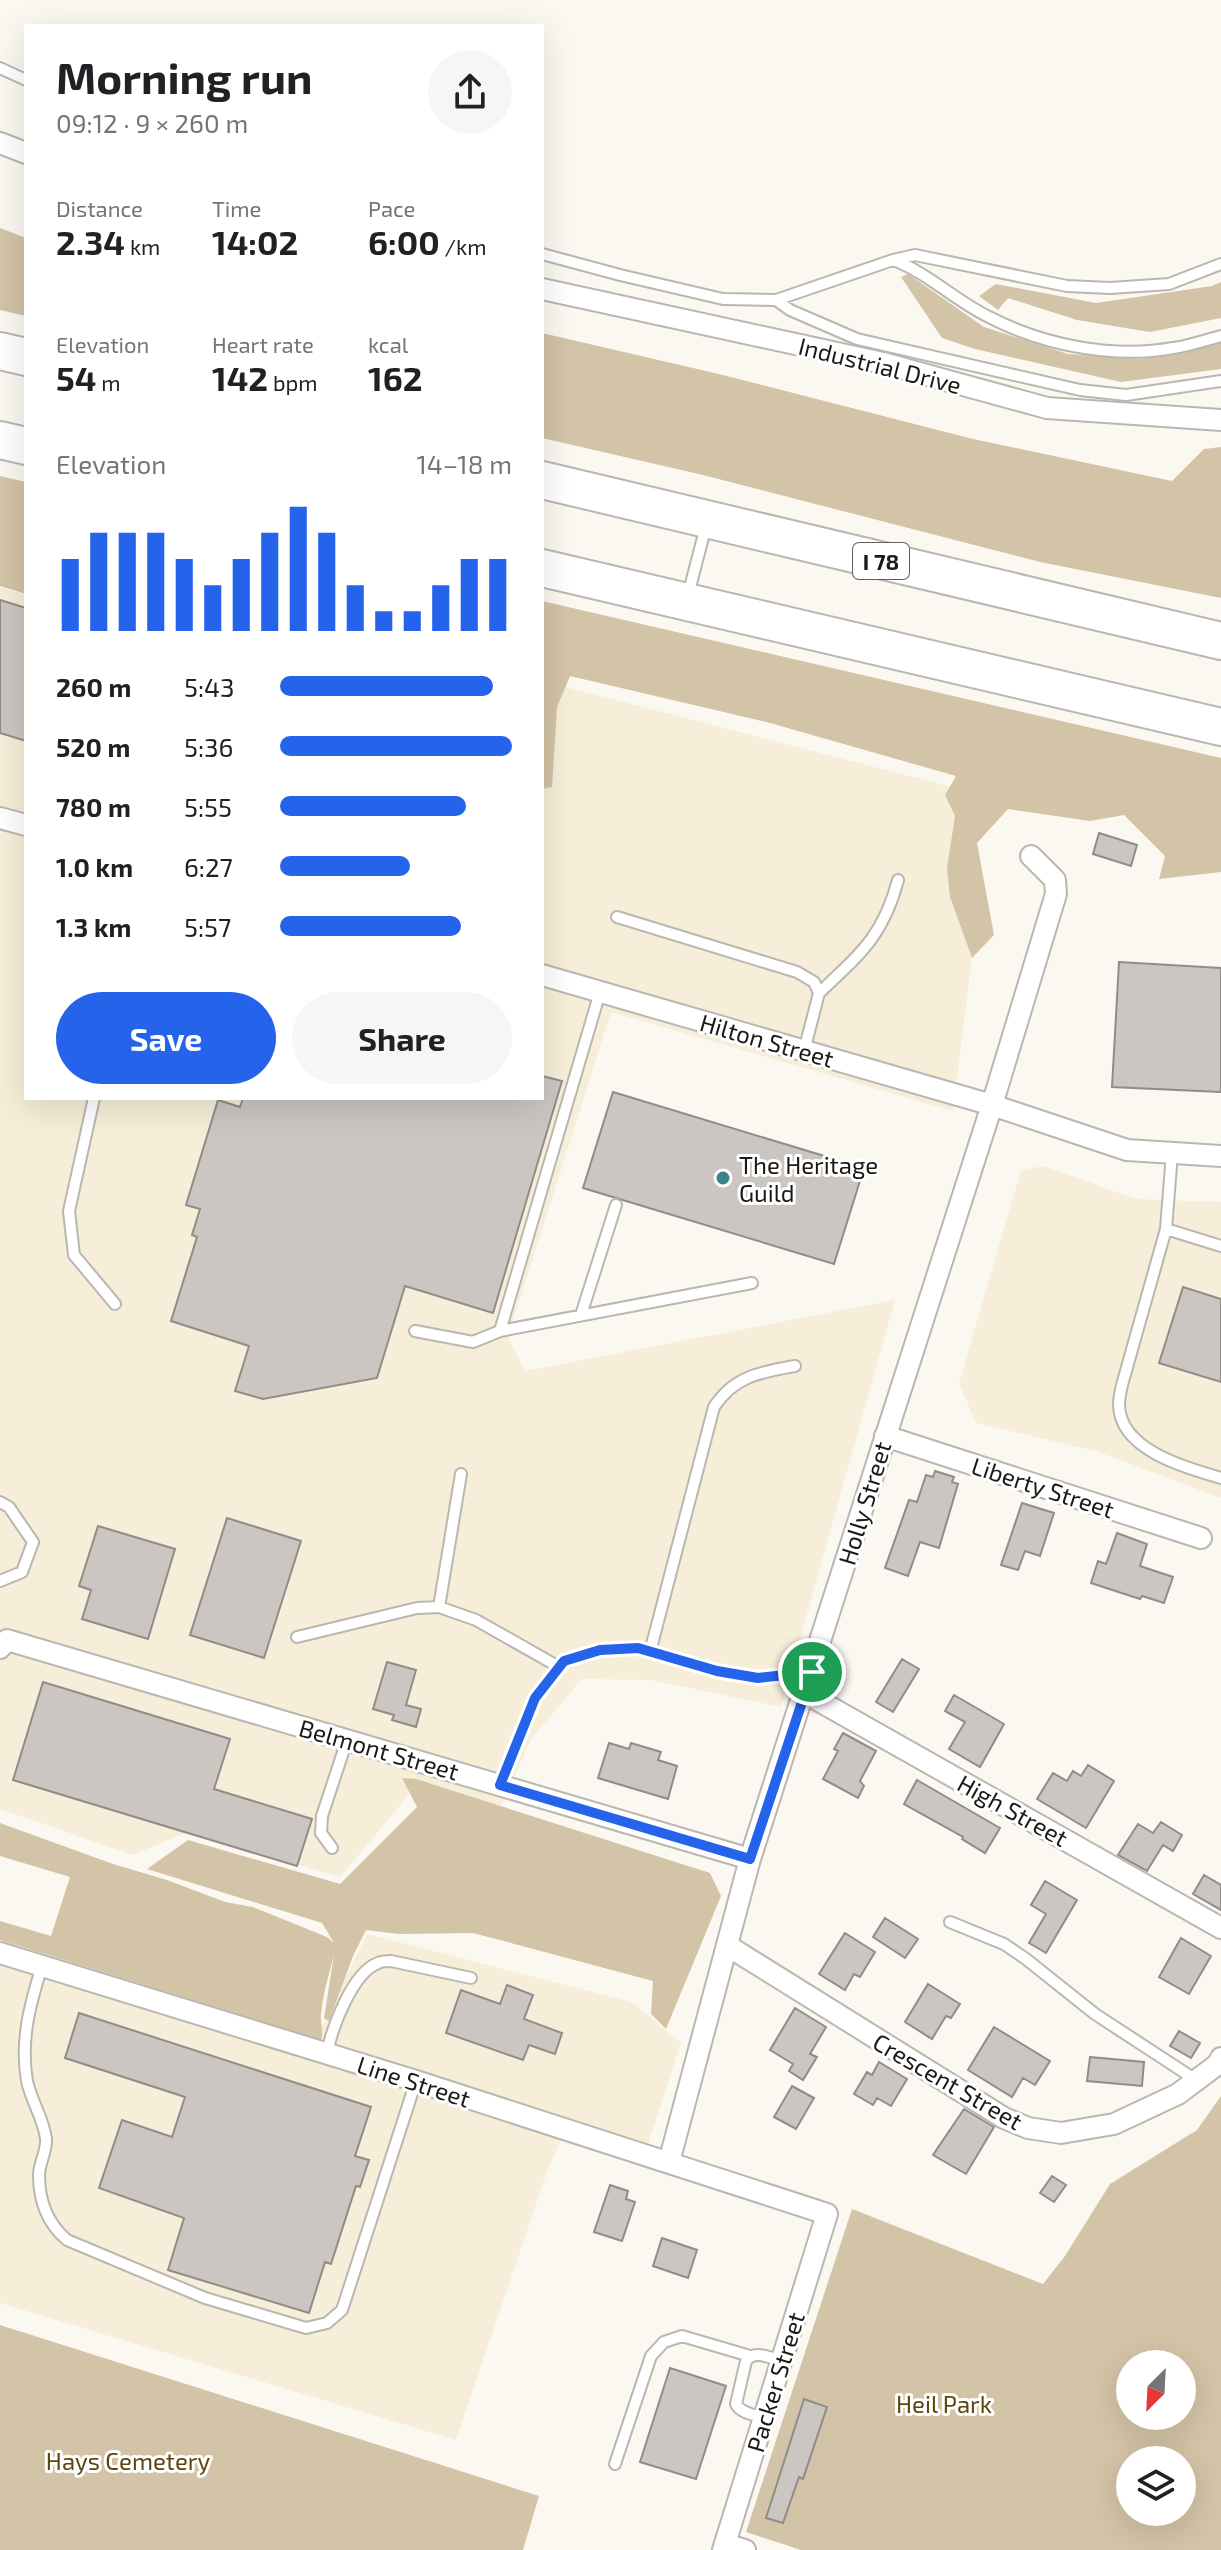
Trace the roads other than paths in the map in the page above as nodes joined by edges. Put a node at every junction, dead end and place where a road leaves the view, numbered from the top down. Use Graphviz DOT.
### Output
graph roads {
  1 [pos="0,68"];
  2 [pos="24,79"];
  3 [pos="0,143"];
  4 [pos="24,152"];
  5 [pos="544,254"];
  6 [pos="893,260"];
  7 [pos="1221,264"];
  8 [pos="544,289"];
  9 [pos="776,300"];
  10 [pos="1221,336"];
  11 [pos="0,351"];
  12 [pos="24,357"];
  13 [pos="1221,381"];
  14 [pos="1221,420"];
  15 [pos="0,440"];
  16 [pos="24,446"];
  17 [pos="544,480"];
  18 [pos="707,520"];
  19 [pos="544,568"];
  20 [pos="686,601"];
  21 [pos="1221,641"];
  22 [pos="1221,727"];
  23 [pos="0,818"];
  24 [pos="24,824"];
  25 [pos="1031,856"];
  26 [pos="898,880"];
  27 [pos="617,917"];
  28 [pos="544,976"];
  29 [pos="600,992"];
  30 [pos="819,993"];
  31 [pos="804,1051"];
  32 [pos="94,1100"];
  33 [pos="992,1105"];
  34 [pos="1172,1153"];
  35 [pos="1221,1156"];
  36 [pos="616,1205"];
  37 [pos="1166,1229"];
  38 [pos="1221,1246"];
  39 [pos="752,1283"];
  40 [pos="115,1304"];
  41 [pos="581,1315"];
  42 [pos="415,1331"];
  43 [pos="500,1331"];
  44 [pos="795,1366"];
  45 [pos="885,1436"];
  46 [pos="461,1474"];
  47 [pos="1221,1478"];
  48 [pos="0,1502"];
  49 [pos="1201,1538"];
  50 [pos="0,1581"];
  51 [pos="439,1607"];
  52 [pos="297,1637"];
  53 [pos="4,1644"];
  54 [pos="650,1652"];
  55 [pos="559,1667"];
  56 [pos="812,1672"];
  57 [pos="805,1693"];
  58 [pos="347,1740"];
  59 [pos="500,1785"];
  60 [pos="332,1848"];
  61 [pos="750,1859"];
  62 [pos="950,1922"];
  63 [pos="1221,1928"];
  64 [pos="728,1946"];
  65 [pos="0,1953"];
  66 [pos="42,1966"];
  67 [pos="471,1978"];
  68 [pos="327,2053"];
  69 [pos="1221,2058"];
  70 [pos="1196,2080"];
  71 [pos="416,2081"];
  72 [pos="669,2162"];
  73 [pos="827,2214"];
  74 [pos="750,2356"];
  75 [pos="782,2361"];
  76 [pos="764,2418"];
  77 [pos="615,2464"];
  78 [pos="731,2548"];
  1 -- 2 [label="lane"];
  3 -- 4 [label="street"];
  5 -- 9 [label="lane"];
  6 -- 7 [label="lane"];
  6 -- 9 [label="lane"];
  6 -- 10 [label="lane"];
  8 -- 14 [label="street, Industrial Drive"];
  9 -- 13 [label="lane"];
  11 -- 12 [label="highway"];
  15 -- 16 [label="highway"];
  17 -- 18 [label="highway, I 78"];
  18 -- 20 [label="lane"];
  18 -- 21 [label="highway, I 78"];
  19 -- 20 [label="highway"];
  20 -- 22 [label="highway"];
  23 -- 24 [label="street"];
  25 -- 33 [label="street, Holly Street"];
  26 -- 30 [label="lane"];
  27 -- 30 [label="lane"];
  28 -- 29 [label="street, Hilton Street"];
  29 -- 31 [label="street, Hilton Street"];
  29 -- 43 [label="lane"];
  30 -- 31 [label="lane"];
  31 -- 33 [label="street, Hilton Street"];
  32 -- 40 [label="lane"];
  33 -- 34 [label="street, Hilton Street"];
  33 -- 45 [label="street, Holly Street"];
  34 -- 35 [label="street, Hilton Street"];
  34 -- 37 [label="lane"];
  36 -- 41 [label="lane"];
  37 -- 38 [label="lane"];
  37 -- 47 [label="lane"];
  39 -- 41 [label="lane"];
  41 -- 43 [label="lane"];
  42 -- 43 [label="lane"];
  44 -- 54 [label="lane"];
  45 -- 49 [label="street, Liberty Street"];
  45 -- 56 [label="street, Holly Street"];
  46 -- 51 [label="lane"];
  48 -- 50 [label="lane"];
  51 -- 52 [label="lane"];
  51 -- 55 [label="lane"];
  53 -- 58 [label="street, Belmont Street"];
  54 -- 55 [label="lane"];
  54 -- 56 [label="lane"];
  55 -- 59 [label="lane"];
  56 -- 57 [label="street, Holly Street"];
  57 -- 61 [label="street, Holly Street"];
  57 -- 63 [label="street, High Street"];
  58 -- 59 [label="street, Belmont Street"];
  58 -- 60 [label="lane"];
  59 -- 61 [label="street, Belmont Street"];
  61 -- 64 [label="street, Holly Street"];
  62 -- 70 [label="lane"];
  64 -- 70 [label="street, Crescent Street"];
  64 -- 72 [label="street, Holly Street"];
  65 -- 66 [label="street, Line Street"];
  66 -- 68 [label="street, Line Street"];
  66 -- 71 [label="lane"];
  67 -- 68 [label="lane"];
  68 -- 71 [label="street, Line Street"];
  69 -- 70 [label="street, Crescent Street"];
  71 -- 72 [label="street, Line Street"];
  72 -- 73 [label="street, Line Street"];
  73 -- 75 [label="street, Packer Street"];
  74 -- 75 [label="lane"];
  74 -- 76 [label="lane"];
  74 -- 77 [label="lane"];
  75 -- 76 [label="street, Packer Street"];
  76 -- 78 [label="street, Packer Street"];
}
